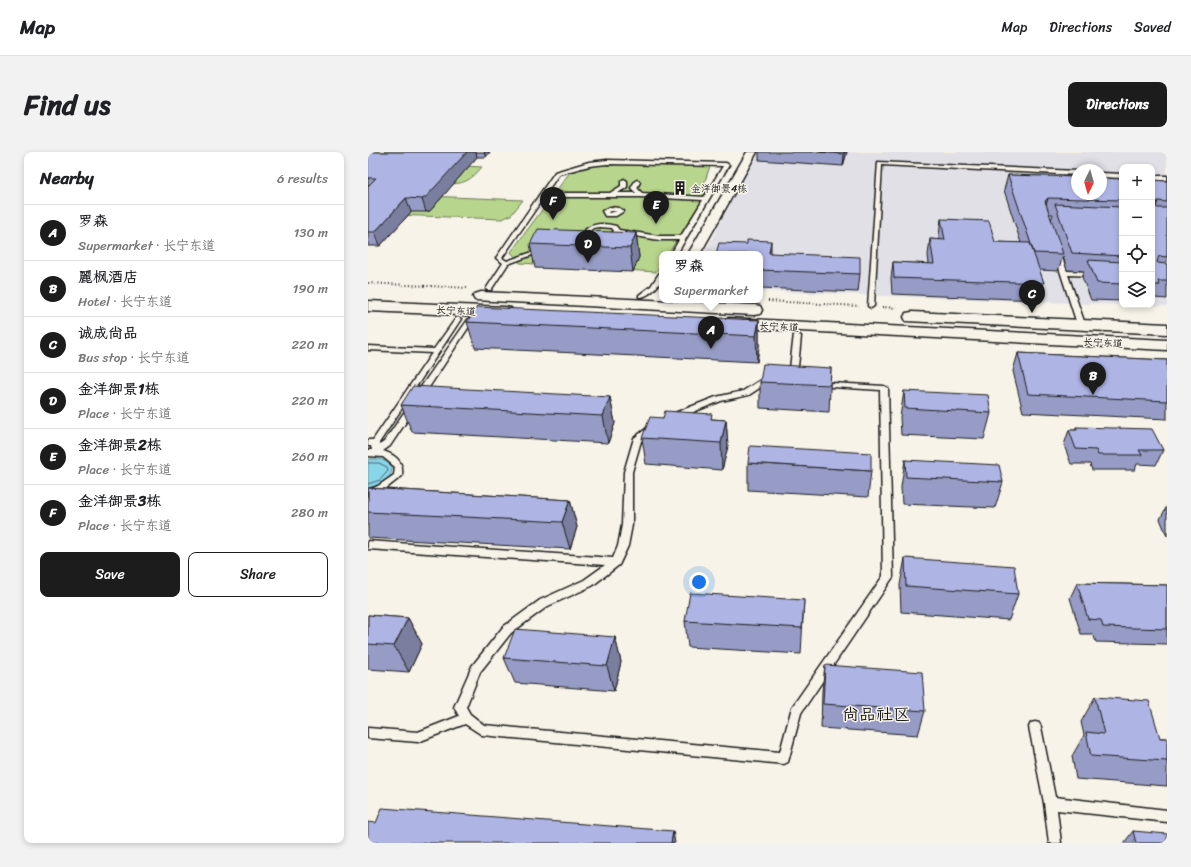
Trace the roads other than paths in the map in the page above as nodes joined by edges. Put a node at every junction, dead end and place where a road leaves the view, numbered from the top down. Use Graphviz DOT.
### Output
graph roads {
  1 [pos="752,152"];
  2 [pos="1071,174"];
  3 [pos="1107,175"];
  4 [pos="1119,176"];
  5 [pos="1155,178"];
  6 [pos="1167,178"];
  7 [pos="624,181"];
  8 [pos="637,182"];
  9 [pos="542,195"];
  10 [pos="611,195"];
  11 [pos="640,195"];
  12 [pos="707,199"];
  13 [pos="612,215"];
  14 [pos="605,225"];
  15 [pos="617,231"];
  16 [pos="586,234"];
  17 [pos="578,237"];
  18 [pos="684,238"];
  19 [pos="1054,245"];
  20 [pos="549,248"];
  21 [pos="676,251"];
  22 [pos="696,251"];
  23 [pos="506,263"];
  24 [pos="1064,273"];
  25 [pos="1100,275"];
  26 [pos="659,278"];
  27 [pos="489,289"];
  28 [pos="368,292"];
  29 [pos="641,296"];
  30 [pos="659,303"];
  31 [pos="665,303"];
  32 [pos="368,306"];
  33 [pos="871,306"];
  34 [pos="458,319"];
  35 [pos="471,320"];
  36 [pos="1081,324"];
  37 [pos="1167,329"];
  38 [pos="797,336"];
  39 [pos="1167,345"];
  40 [pos="368,348"];
  41 [pos="436,351"];
  42 [pos="792,382"];
  43 [pos="372,448"];
  44 [pos="368,493"];
  45 [pos="368,545"];
  46 [pos="616,562"];
  47 [pos="466,718"];
  48 [pos="1035,727"];
  49 [pos="368,733"];
  50 [pos="1050,803"];
  51 [pos="1167,816"];
  52 [pos="1054,843"];
  1 -- 22 [label="street"];
  2 -- 33 [label="lane"];
  3 -- 4 [label="lane"];
  5 -- 6 [label="lane"];
  7 -- 10 [label="lane"];
  8 -- 11 [label="lane"];
  9 -- 10 [label="lane"];
  9 -- 12 [label="lane"];
  9 -- 23 [label="lane"];
  10 -- 11 [label="lane"];
  11 -- 12 [label="lane"];
  12 -- 18 [label="lane"];
  13 -- 14 [label="lane"];
  14 -- 15 [label="lane"];
  14 -- 16 [label="lane"];
  15 -- 16 [label="lane"];
  15 -- 18 [label="lane"];
  16 -- 17 [label="lane"];
  18 -- 21 [label="lane"];
  19 -- 24 [label="lane"];
  20 -- 23 [label="lane"];
  23 -- 27 [label="lane"];
  24 -- 25 [label="lane"];
  24 -- 36 [label="lane"];
  26 -- 29 [label="lane"];
  28 -- 30 [label="main road, 长宁东道"];
  31 -- 36 [label="main road, 长宁东道"];
  32 -- 39 [label="main road, 长宁东道"];
  34 -- 41 [label="lane"];
  35 -- 43 [label="lane"];
  36 -- 37 [label="main road, 长宁东道"];
  38 -- 42 [label="lane"];
  40 -- 41 [label="lane"];
  41 -- 43 [label="lane"];
  42 -- 46 [label="lane"];
  42 -- 47 [label="lane"];
  43 -- 44 [label="lane"];
  45 -- 46 [label="lane"];
  46 -- 47 [label="lane"];
  47 -- 49 [label="lane"];
  48 -- 50 [label="lane"];
  50 -- 51 [label="lane"];
  50 -- 52 [label="lane"];
}
